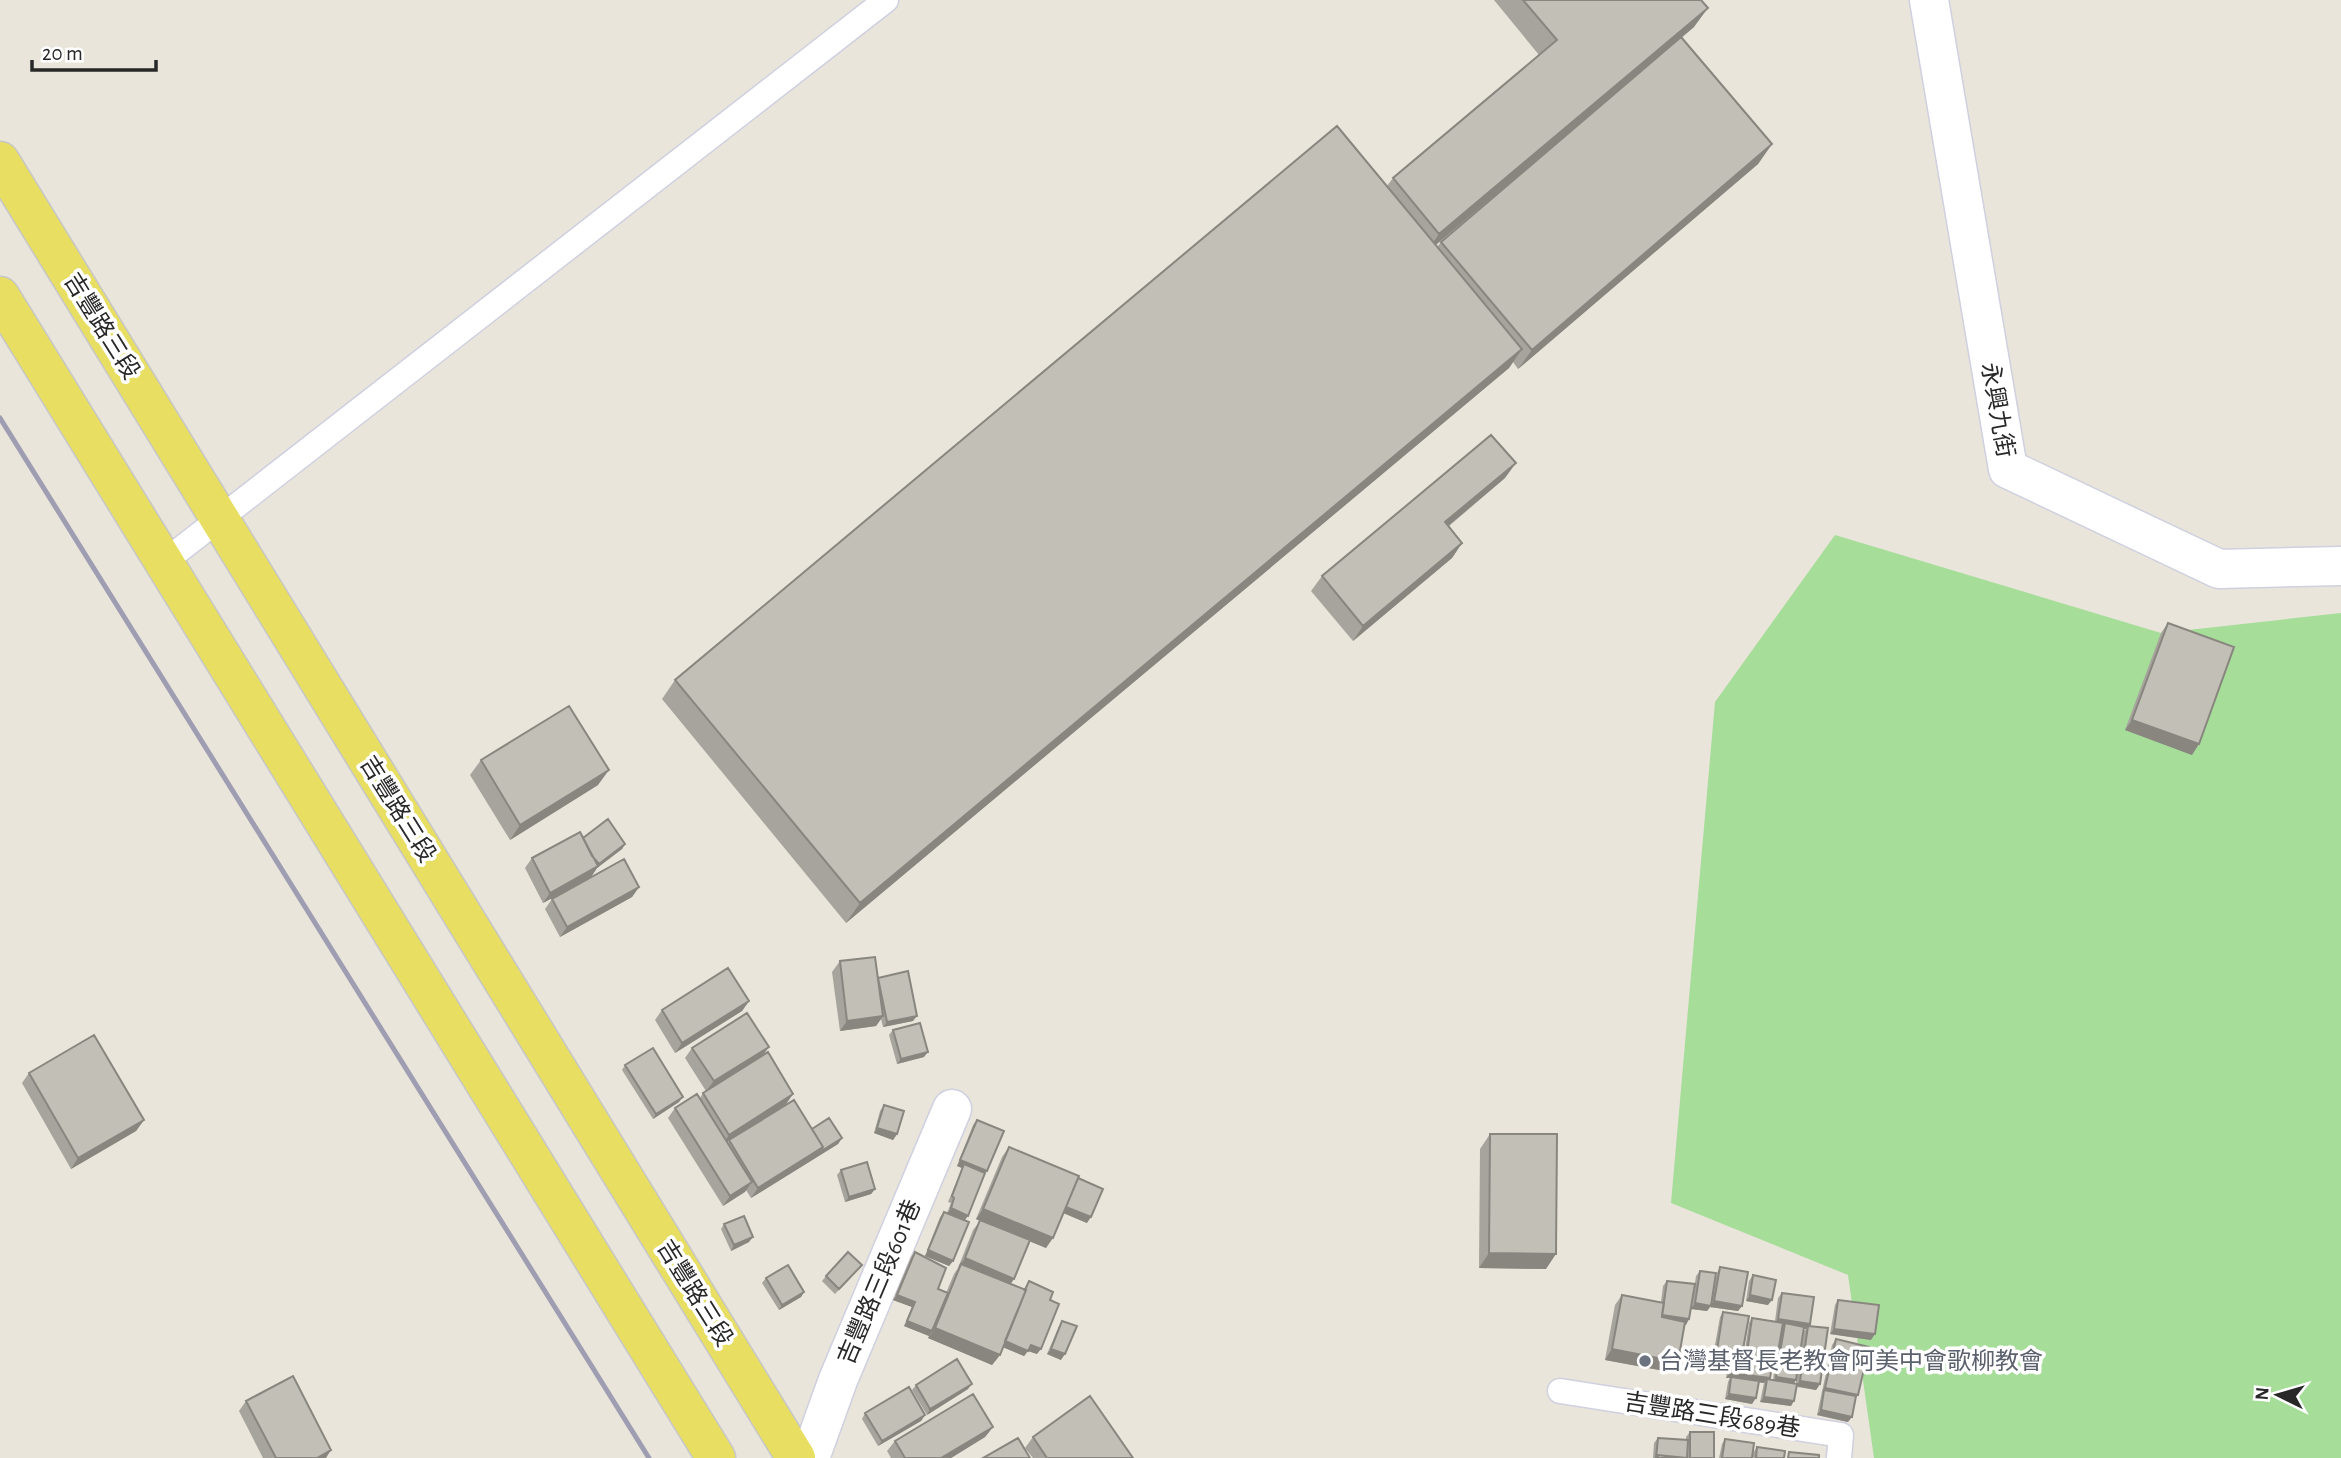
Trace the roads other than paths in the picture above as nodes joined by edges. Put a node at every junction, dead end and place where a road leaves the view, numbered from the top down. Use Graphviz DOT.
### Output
graph roads {
  1 [pos="886,0"];
  2 [pos="1929,0"];
  3 [pos="0,161"];
  4 [pos="0,296"];
  5 [pos="218,517"];
  6 [pos="164,562"];
  7 [pos="2341,566"];
  8 [pos="952,1108"];
  9 [pos="1560,1391"];
  10 [pos="716,1458"];
  11 [pos="796,1458"];
  12 [pos="810,1458"];
  13 [pos="1839,1458"];
  1 -- 5 [label="lane"];
  2 -- 7 [label="street, 永興九街"];
  3 -- 5 [label="main road, 吉豐路三段"];
  4 -- 6 [label="main road"];
  5 -- 6 [label="lane"];
  5 -- 11 [label="main road, 吉豐路三段"];
  6 -- 10 [label="main road"];
  8 -- 12 [label="street, 吉豐路三段601巷"];
  9 -- 13 [label="lane, 吉豐路三段689巷"];
}
